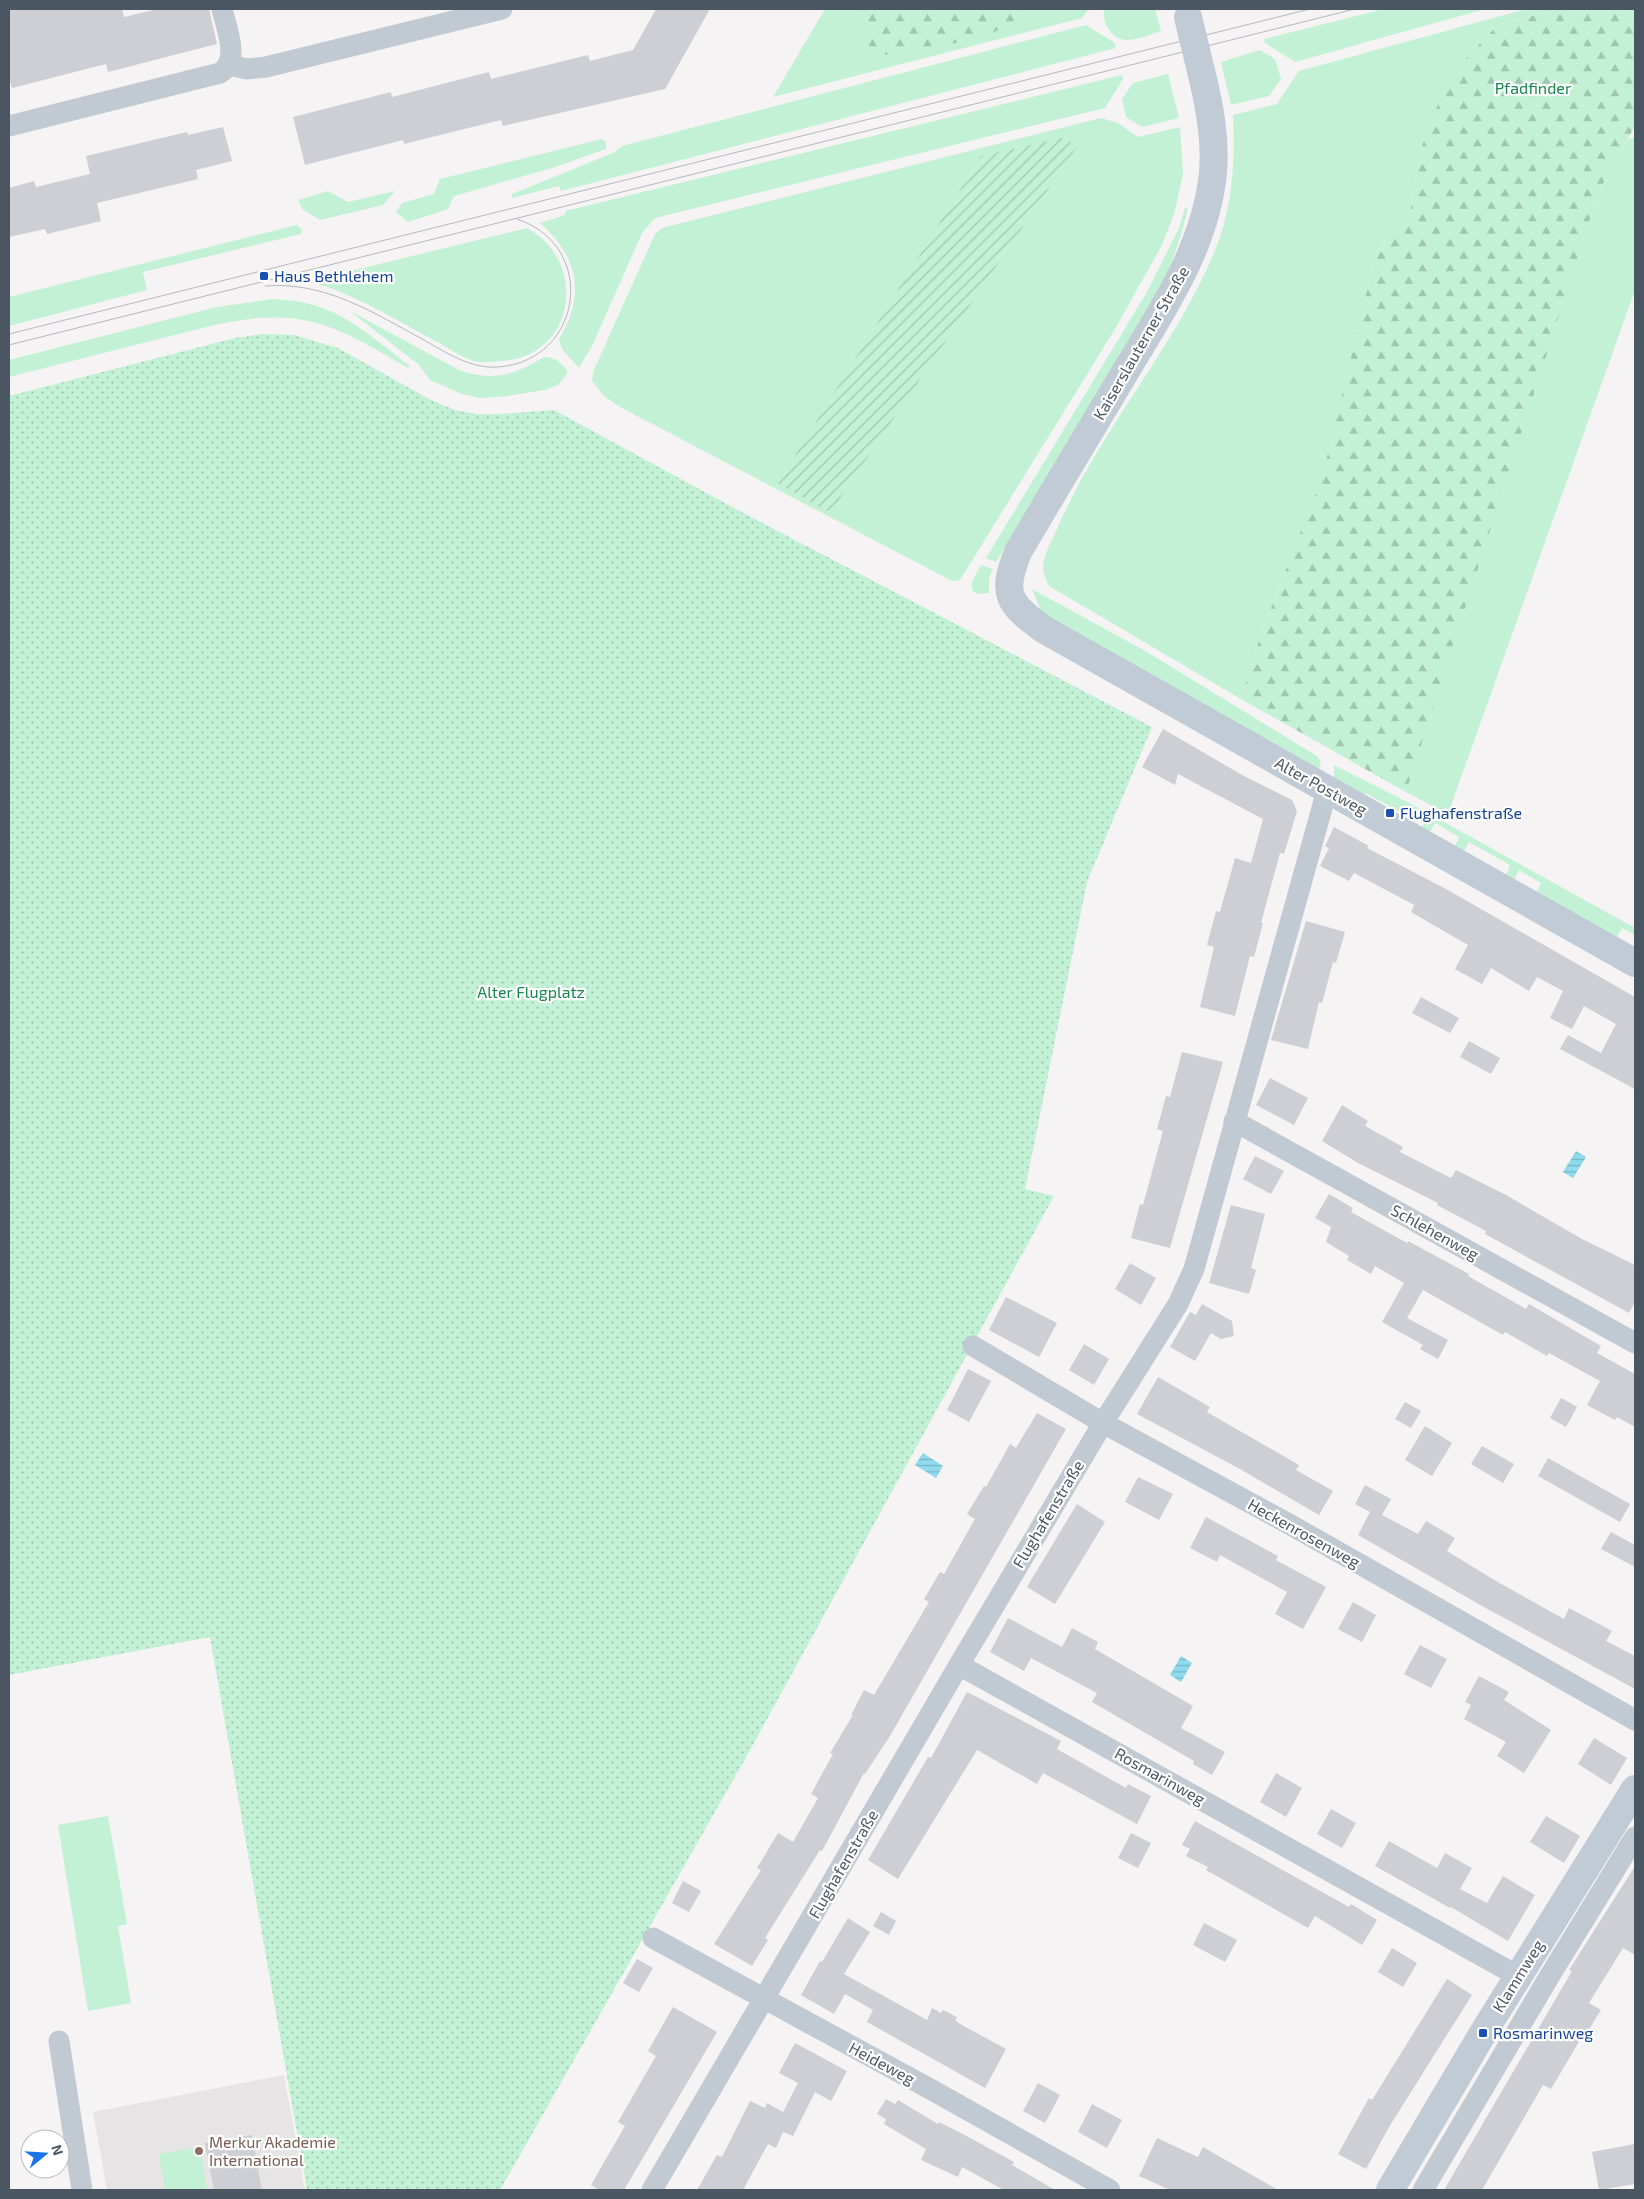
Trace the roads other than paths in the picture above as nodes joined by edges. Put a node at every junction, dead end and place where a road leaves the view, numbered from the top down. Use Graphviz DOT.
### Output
graph roads {
  1 [pos="222,9"];
  2 [pos="502,9"];
  3 [pos="1187,13"];
  4 [pos="229,65"];
  5 [pos="9,126"];
  6 [pos="1013,601"];
  7 [pos="1327,790"];
  8 [pos="1635,963"];
  9 [pos="1234,1121"];
  10 [pos="1635,1343"];
  11 [pos="973,1346"];
  12 [pos="1103,1423"];
  13 [pos="959,1665"];
  14 [pos="1635,1720"];
  15 [pos="1635,1789"];
  16 [pos="1635,1837"];
  17 [pos="653,1938"];
  18 [pos="1518,1976"];
  19 [pos="764,2000"];
  20 [pos="58,2041"];
  21 [pos="82,2190"];
  22 [pos="652,2190"];
  23 [pos="1110,2190"];
  24 [pos="1390,2190"];
  25 [pos="1423,2190"];
  1 -- 4 [label="street"];
  2 -- 4 [label="street"];
  3 -- 6 [label="main road, Kaiserslauterner Straße, bridge"];
  4 -- 5 [label="street"];
  6 -- 7 [label="main road, Alter Postweg"];
  7 -- 8 [label="main road, Alter Postweg"];
  7 -- 9 [label="street, Flughafenstraße"];
  9 -- 10 [label="street, Schlehenweg"];
  9 -- 12 [label="street, Flughafenstraße"];
  11 -- 12 [label="street, Heckenrosenweg"];
  12 -- 13 [label="street, Flughafenstraße"];
  12 -- 14 [label="street, Heckenrosenweg"];
  13 -- 18 [label="street, Rosmarinweg"];
  13 -- 19 [label="street, Flughafenstraße"];
  15 -- 18 [label="main road, Klammweg"];
  16 -- 25 [label="street, Klammweg"];
  17 -- 19 [label="street, Heideweg"];
  18 -- 24 [label="main road, Klammweg"];
  19 -- 22 [label="street, Flughafenstraße"];
  19 -- 23 [label="street, Heideweg"];
  20 -- 21 [label="street"];
}
